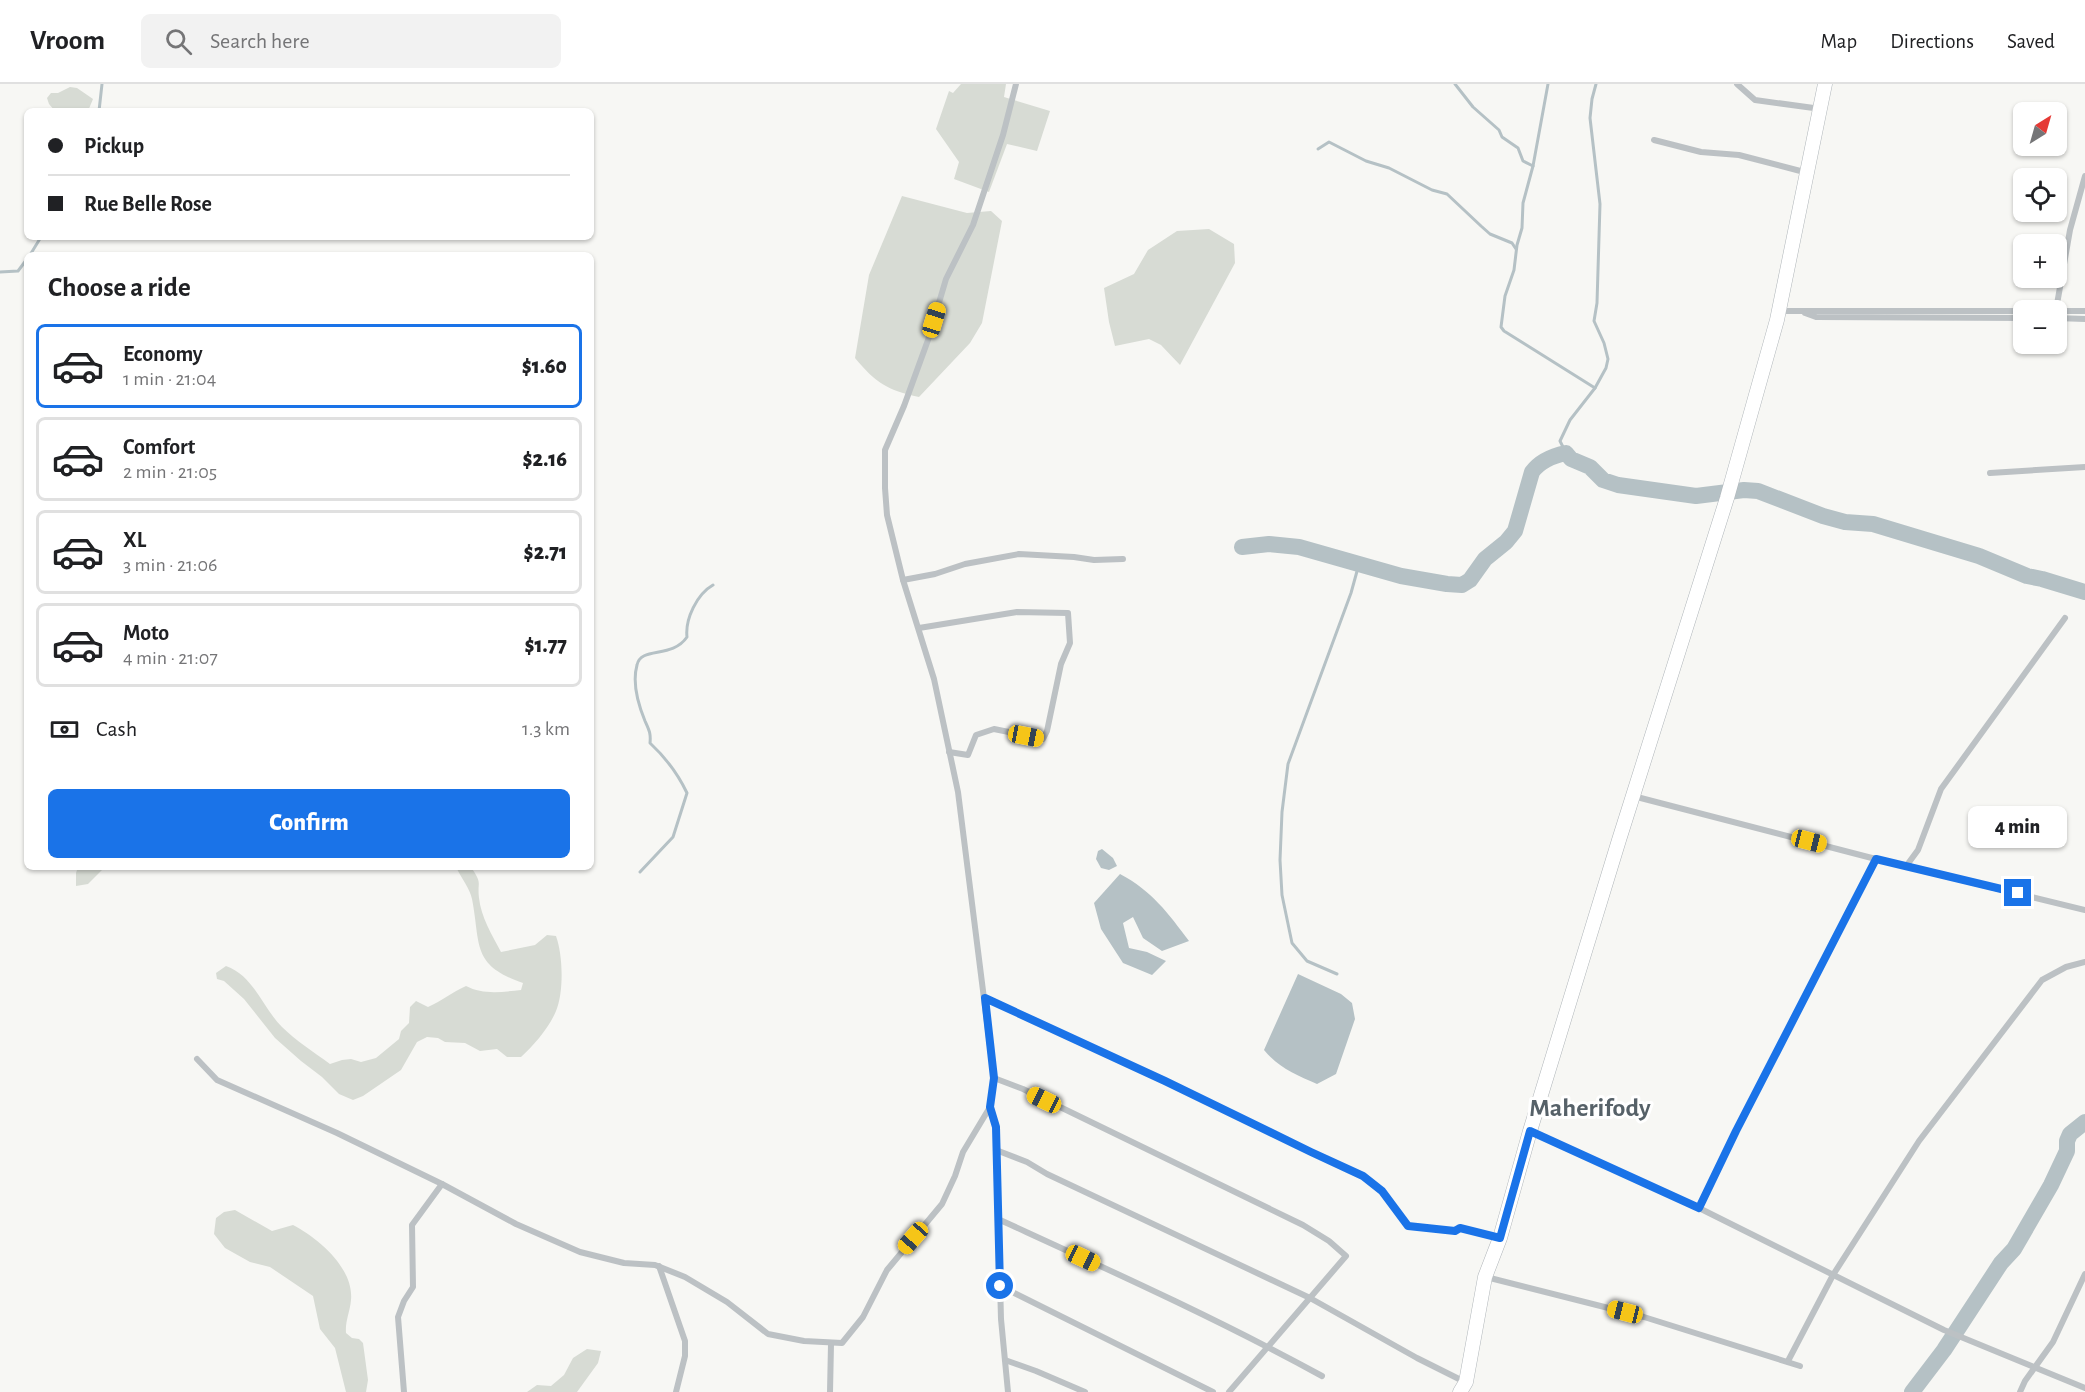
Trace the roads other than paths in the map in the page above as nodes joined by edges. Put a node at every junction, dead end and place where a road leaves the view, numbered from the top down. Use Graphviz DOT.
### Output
graph roads {
  1 [pos="1016,84"];
  2 [pos="1737,84"];
  3 [pos="1825,84"];
  4 [pos="1821,109"];
  5 [pos="1654,140"];
  6 [pos="1808,173"];
  7 [pos="2085,176"];
  8 [pos="2058,300"];
  9 [pos="1778,311"];
  10 [pos="2013,311"];
  11 [pos="2067,311"];
  12 [pos="2085,311"];
  13 [pos="1871,314"];
  14 [pos="2013,318"];
  15 [pos="2067,318"];
  16 [pos="2085,319"];
  17 [pos="2085,467"];
  18 [pos="1990,473"];
  19 [pos="1123,559"];
  20 [pos="903,580"];
  21 [pos="2065,618"];
  22 [pos="919,628"];
  23 [pos="949,752"];
  24 [pos="1633,796"];
  25 [pos="1876,859"];
  26 [pos="1907,865"];
  27 [pos="2085,910"];
  28 [pos="2085,962"];
  29 [pos="985,998"];
  30 [pos="197,1059"];
  31 [pos="994,1078"];
  32 [pos="990,1107"];
  33 [pos="1530,1131"];
  34 [pos="996,1150"];
  35 [pos="442,1184"];
  36 [pos="1699,1208"];
  37 [pos="998,1219"];
  38 [pos="1500,1238"];
  39 [pos="659,1266"];
  40 [pos="2085,1274"];
  41 [pos="1833,1275"];
  42 [pos="1485,1277"];
  43 [pos="1000,1286"];
  44 [pos="2078,1286"];
  45 [pos="2085,1290"];
  46 [pos="1310,1298"];
  47 [pos="831,1344"];
  48 [pos="1268,1346"];
  49 [pos="1005,1360"];
  50 [pos="1788,1361"];
  51 [pos="1800,1366"];
  52 [pos="2035,1366"];
  53 [pos="1322,1376"];
  54 [pos="1463,1387"];
  55 [pos="2085,1388"];
  56 [pos="404,1392"];
  57 [pos="676,1392"];
  58 [pos="830,1392"];
  59 [pos="1008,1392"];
  60 [pos="1085,1392"];
  61 [pos="1213,1392"];
  62 [pos="1229,1392"];
  63 [pos="2020,1392"];
  1 -- 20 [label="street"];
  2 -- 4 [label="street"];
  3 -- 4 [label="street"];
  4 -- 6 [label="street"];
  5 -- 6 [label="street"];
  6 -- 9 [label="street"];
  7 -- 8 [label="street"];
  9 -- 13 [label="street"];
  9 -- 24 [label="street"];
  10 -- 13 [label="street"];
  11 -- 12 [label="street"];
  13 -- 14 [label="street"];
  15 -- 16 [label="street"];
  17 -- 18 [label="street"];
  19 -- 20 [label="street"];
  20 -- 22 [label="street"];
  21 -- 26 [label="street"];
  22 -- 23 [label="street"];
  22 -- 23 [label="street"];
  23 -- 29 [label="street"];
  24 -- 25 [label="street"];
  24 -- 33 [label="street"];
  25 -- 26 [label="street"];
  25 -- 36 [label="street"];
  26 -- 27 [label="street"];
  28 -- 41 [label="street"];
  29 -- 31 [label="street"];
  29 -- 38 [label="street"];
  30 -- 35 [label="street"];
  31 -- 32 [label="street"];
  31 -- 46 [label="street"];
  32 -- 34 [label="street"];
  32 -- 47 [label="street"];
  33 -- 36 [label="street"];
  33 -- 38 [label="street"];
  34 -- 37 [label="street"];
  34 -- 46 [label="street"];
  35 -- 39 [label="street"];
  35 -- 56 [label="street"];
  36 -- 41 [label="street"];
  37 -- 43 [label="street"];
  37 -- 48 [label="street"];
  38 -- 42 [label="street"];
  39 -- 47 [label="street"];
  39 -- 57 [label="street"];
  40 -- 44 [label="street"];
  41 -- 50 [label="street"];
  41 -- 52 [label="street"];
  42 -- 50 [label="street"];
  42 -- 54 [label="street"];
  43 -- 49 [label="street"];
  43 -- 61 [label="street"];
  44 -- 45 [label="street"];
  44 -- 52 [label="street"];
  46 -- 48 [label="street"];
  46 -- 54 [label="street"];
  47 -- 58 [label="street"];
  48 -- 53 [label="street"];
  48 -- 62 [label="street"];
  49 -- 59 [label="street"];
  49 -- 60 [label="street"];
  50 -- 51 [label="street"];
  52 -- 55 [label="street"];
  52 -- 63 [label="street"];
}
